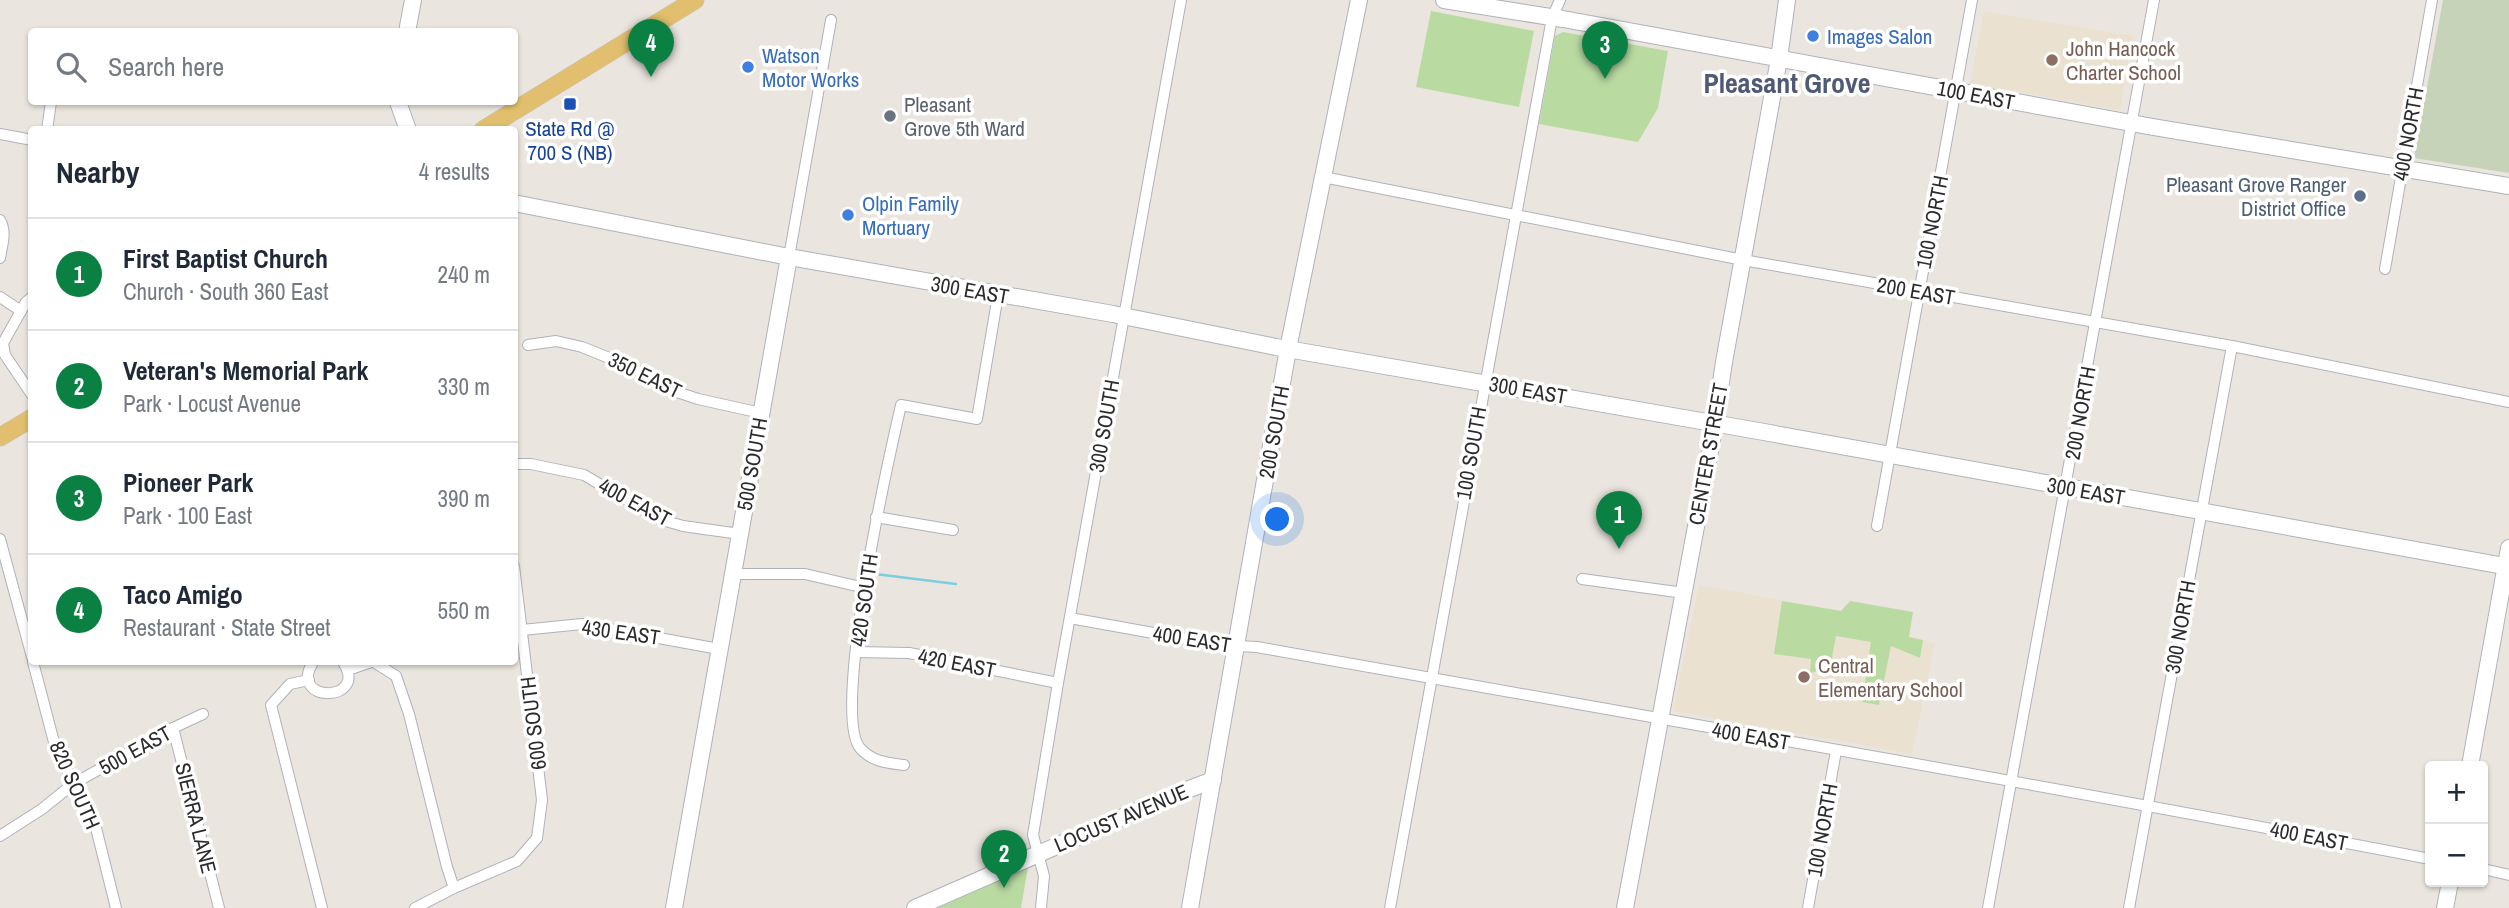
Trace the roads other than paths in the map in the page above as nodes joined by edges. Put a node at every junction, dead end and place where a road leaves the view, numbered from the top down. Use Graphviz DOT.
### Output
graph roads {
  1 [pos="413,0"];
  2 [pos="695,0"];
  3 [pos="1181,0"];
  4 [pos="1359,0"];
  5 [pos="1444,0"];
  6 [pos="1560,0"];
  7 [pos="1787,0"];
  8 [pos="1972,0"];
  9 [pos="2154,0"];
  10 [pos="2432,0"];
  11 [pos="1552,18"];
  12 [pos="831,20"];
  13 [pos="408,28"];
  14 [pos="1779,60"];
  15 [pos="1957,91"];
  16 [pos="51,105"];
  17 [pos="399,105"];
  18 [pos="2133,123"];
  19 [pos="48,126"];
  20 [pos="407,126"];
  21 [pos="490,126"];
  22 [pos="0,134"];
  23 [pos="28,139"];
  24 [pos="2402,169"];
  25 [pos="1323,177"];
  26 [pos="2509,186"];
  27 [pos="518,204"];
  28 [pos="1514,215"];
  29 [pos="0,220"];
  30 [pos="789,257"];
  31 [pos="0,258"];
  32 [pos="1743,260"];
  33 [pos="2385,268"];
  34 [pos="1919,292"];
  35 [pos="998,295"];
  36 [pos="0,297"];
  37 [pos="28,302"];
  38 [pos="21,311"];
  39 [pos="1123,316"];
  40 [pos="2096,321"];
  41 [pos="528,345"];
  42 [pos="2232,346"];
  43 [pos="1288,349"];
  44 [pos="1484,383"];
  45 [pos="28,389"];
  46 [pos="2509,402"];
  47 [pos="761,413"];
  48 [pos="28,420"];
  49 [pos="1714,423"];
  50 [pos="0,438"];
  51 [pos="1891,456"];
  52 [pos="518,464"];
  53 [pos="2067,488"];
  54 [pos="2201,512"];
  55 [pos="876,517"];
  56 [pos="1877,526"];
  57 [pos="953,530"];
  58 [pos="740,534"];
  59 [pos="0,539"];
  60 [pos="2509,548"];
  61 [pos="2507,566"];
  62 [pos="733,574"];
  63 [pos="1582,579"];
  64 [pos="865,588"];
  65 [pos="1684,593"];
  66 [pos="518,598"];
  67 [pos="1070,618"];
  68 [pos="522,630"];
  69 [pos="28,644"];
  70 [pos="1236,646"];
  71 [pos="719,649"];
  72 [pos="856,652"];
  73 [pos="34,665"];
  74 [pos="312,665"];
  75 [pos="377,665"];
  76 [pos="345,666"];
  77 [pos="1430,678"];
  78 [pos="309,680"];
  79 [pos="1058,683"];
  80 [pos="203,714"];
  81 [pos="1660,719"];
  82 [pos="173,728"];
  83 [pos="1836,751"];
  84 [pos="2471,761"];
  85 [pos="904,765"];
  86 [pos="1213,780"];
  87 [pos="2012,782"];
  88 [pos="74,784"];
  89 [pos="2147,805"];
  90 [pos="0,836"];
  91 [pos="1039,853"];
  92 [pos="2425,858"];
  93 [pos="2488,870"];
  94 [pos="2509,874"];
  95 [pos="2449,887"];
  96 [pos="454,888"];
  97 [pos="116,908"];
  98 [pos="219,908"];
  99 [pos="322,908"];
  100 [pos="415,908"];
  101 [pos="674,908"];
  102 [pos="915,908"];
  103 [pos="1041,908"];
  104 [pos="1190,908"];
  105 [pos="1390,908"];
  106 [pos="1625,908"];
  107 [pos="1808,908"];
  108 [pos="1988,908"];
  109 [pos="2129,908"];
  110 [pos="2445,908"];
  1 -- 13 [label="street"];
  2 -- 21 [label="main road"];
  3 -- 39 [label="street, 300 SOUTH"];
  4 -- 25 [label="street, 200 SOUTH"];
  5 -- 11 [label="street, 100 EAST"];
  6 -- 11 [label="street, 100 SOUTH"];
  7 -- 14 [label="street, CENTER STREET"];
  8 -- 15 [label="street, 100 NORTH"];
  9 -- 18 [label="street, 200 NORTH"];
  10 -- 24 [label="street, 400 NORTH"];
  11 -- 14 [label="street, 100 EAST"];
  11 -- 28 [label="street, 100 SOUTH"];
  12 -- 30 [label="street, 500 SOUTH"];
  14 -- 15 [label="street, 100 EAST"];
  14 -- 32 [label="street, CENTER STREET"];
  15 -- 18 [label="street, 100 EAST"];
  15 -- 34 [label="street, 100 NORTH"];
  16 -- 19 [label="street"];
  17 -- 20 [label="street"];
  18 -- 24 [label="street, 100 EAST"];
  18 -- 40 [label="street, 200 NORTH"];
  22 -- 23 [label="street"];
  24 -- 26 [label="street, 100 EAST"];
  24 -- 33 [label="street, 400 NORTH"];
  25 -- 28 [label="street, 200 EAST"];
  25 -- 43 [label="street, 200 SOUTH"];
  27 -- 30 [label="street, 300 EAST"];
  28 -- 32 [label="street, 200 EAST"];
  28 -- 44 [label="street, 100 SOUTH"];
  29 -- 31 [label="street"];
  30 -- 35 [label="street, 300 EAST"];
  30 -- 47 [label="street, 500 SOUTH"];
  32 -- 34 [label="street, 200 EAST"];
  32 -- 49 [label="street, CENTER STREET"];
  34 -- 40 [label="street, 200 EAST"];
  34 -- 51 [label="street, 100 NORTH"];
  35 -- 39 [label="street, 300 EAST"];
  35 -- 55 [label="street, 420 SOUTH"];
  36 -- 38 [label="street"];
  37 -- 38 [label="street"];
  38 -- 45 [label="street"];
  39 -- 43 [label="street, 300 EAST"];
  39 -- 67 [label="street, 300 SOUTH"];
  40 -- 42 [label="street, 200 EAST"];
  40 -- 53 [label="street, 200 NORTH"];
  41 -- 47 [label="street, 350 EAST"];
  42 -- 46 [label="street, 200 EAST"];
  42 -- 54 [label="street, 300 NORTH"];
  43 -- 44 [label="street, 300 EAST"];
  43 -- 70 [label="street, 200 SOUTH"];
  44 -- 49 [label="street, 300 EAST"];
  44 -- 77 [label="street, 100 SOUTH"];
  47 -- 58 [label="street, 500 SOUTH"];
  48 -- 50 [label="main road"];
  49 -- 51 [label="street, 300 EAST"];
  49 -- 65 [label="street, CENTER STREET"];
  51 -- 53 [label="street, 300 EAST"];
  51 -- 56 [label="street, 100 NORTH"];
  52 -- 58 [label="street, 400 EAST"];
  53 -- 54 [label="street, 300 EAST"];
  53 -- 87 [label="street, 200 NORTH"];
  54 -- 61 [label="street, 300 EAST"];
  54 -- 89 [label="street, 300 NORTH"];
  55 -- 57 [label="street"];
  55 -- 64 [label="street, 420 SOUTH"];
  58 -- 62 [label="street, 500 SOUTH"];
  59 -- 69 [label="street, 820 SOUTH"];
  60 -- 61 [label="street"];
  61 -- 84 [label="street"];
  62 -- 64 [label="street"];
  62 -- 71 [label="street, 500 SOUTH"];
  63 -- 65 [label="street"];
  64 -- 72 [label="street, 420 SOUTH"];
  65 -- 81 [label="street, CENTER STREET"];
  66 -- 68 [label="street, 600 SOUTH"];
  67 -- 70 [label="street, 400 EAST"];
  67 -- 79 [label="street, 300 SOUTH"];
  68 -- 71 [label="street, 430 EAST"];
  68 -- 96 [label="street, 600 SOUTH"];
  70 -- 77 [label="street, 400 EAST"];
  70 -- 86 [label="street, 200 SOUTH"];
  71 -- 101 [label="street, 500 SOUTH"];
  72 -- 79 [label="street, 420 EAST"];
  72 -- 85 [label="street, 420 SOUTH"];
  73 -- 88 [label="street, 820 SOUTH"];
  74 -- 78 [label="street"];
  75 -- 96 [label="street"];
  76 -- 78 [label="street"];
  77 -- 81 [label="street, 400 EAST"];
  77 -- 105 [label="street, 100 SOUTH"];
  78 -- 99 [label="street"];
  79 -- 91 [label="street, 300 SOUTH"];
  80 -- 82 [label="street, 500 EAST"];
  81 -- 83 [label="street, 400 EAST"];
  81 -- 106 [label="street, CENTER STREET"];
  82 -- 88 [label="street, 500 EAST"];
  82 -- 98 [label="street, SIERRA LANE"];
  83 -- 87 [label="street, 400 EAST"];
  83 -- 107 [label="street, 100 NORTH"];
  86 -- 91 [label="street, LOCUST AVENUE"];
  86 -- 104 [label="street, 200 SOUTH"];
  87 -- 89 [label="street, 400 EAST"];
  87 -- 108 [label="street, 200 NORTH"];
  88 -- 90 [label="street, 500 EAST"];
  88 -- 97 [label="street, 820 SOUTH"];
  89 -- 92 [label="street, 400 EAST"];
  89 -- 109 [label="street, 300 NORTH"];
  91 -- 102 [label="street, LOCUST AVENUE"];
  91 -- 103 [label="street, 300 SOUTH"];
  93 -- 94 [label="street"];
  95 -- 110 [label="street"];
  96 -- 100 [label="street"];
}
